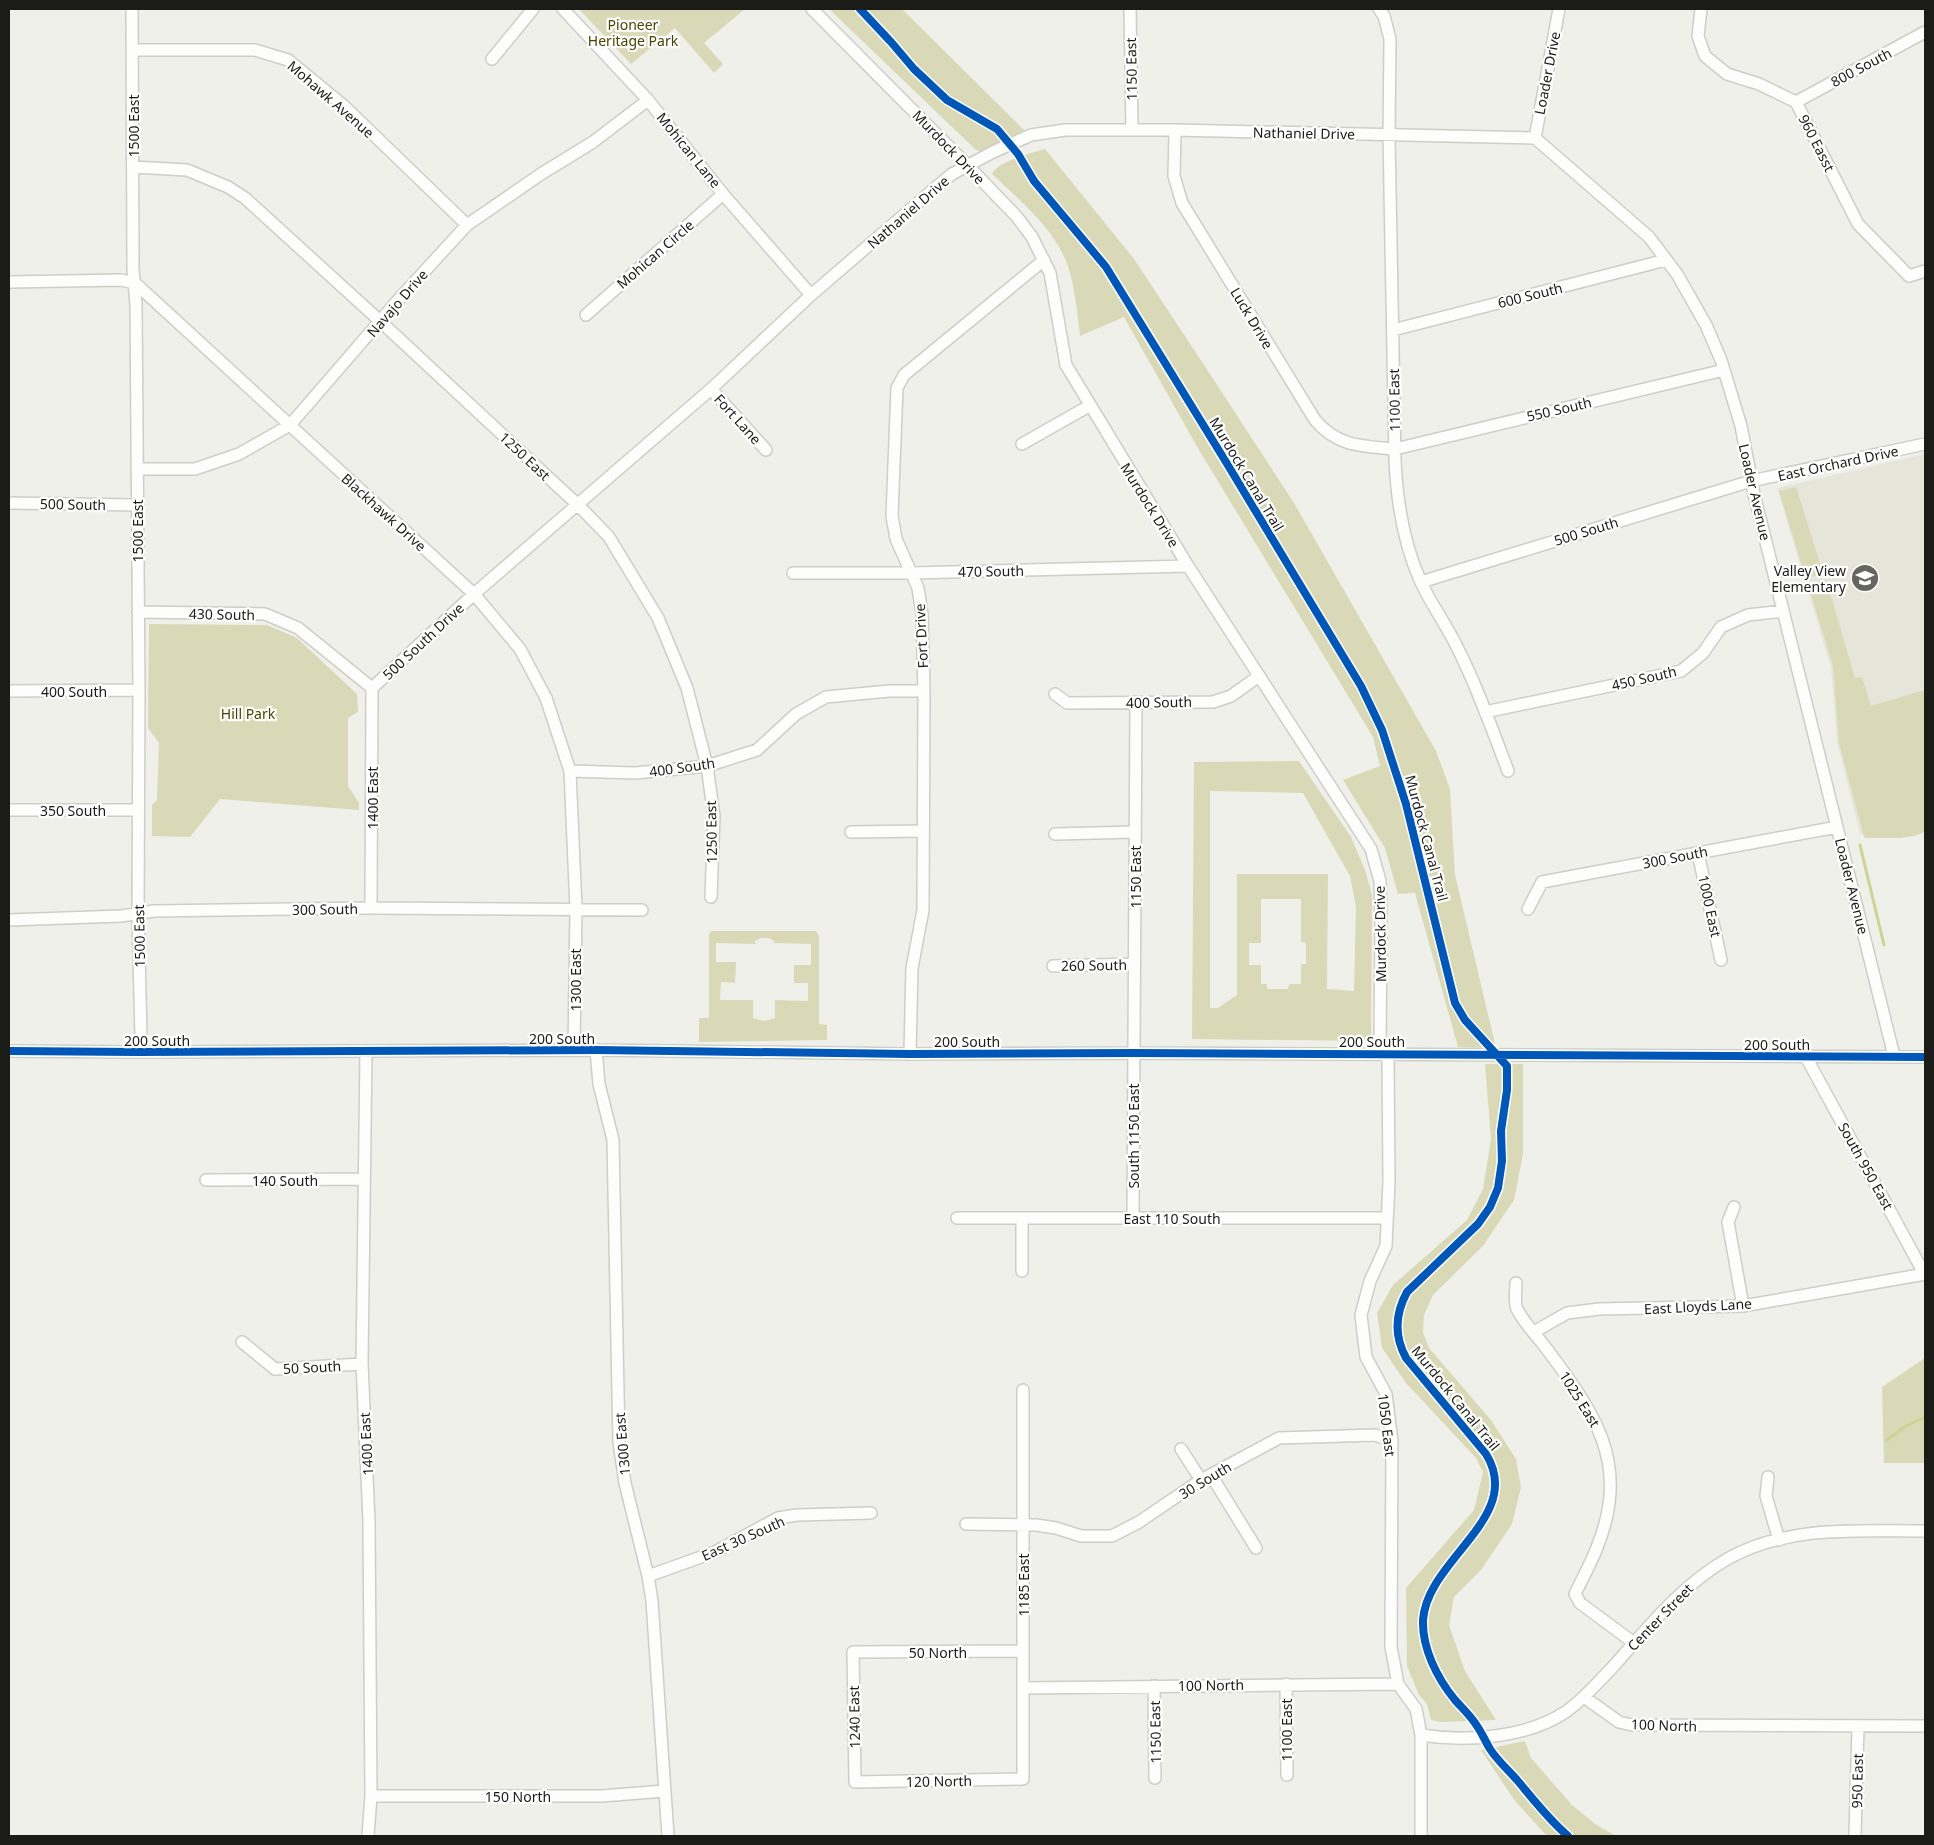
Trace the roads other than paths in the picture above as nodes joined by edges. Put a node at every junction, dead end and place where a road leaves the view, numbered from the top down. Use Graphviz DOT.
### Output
graph roads {
  1 [pos="132,9"];
  2 [pos="533,9"];
  3 [pos="563,9"];
  4 [pos="812,9"];
  5 [pos="1130,9"];
  6 [pos="1379,9"];
  7 [pos="1559,9"];
  8 [pos="1703,10"];
  9 [pos="1925,32"];
  10 [pos="133,50"];
  11 [pos="492,58"];
  12 [pos="648,100"];
  13 [pos="1796,102"];
  14 [pos="1132,130"];
  15 [pos="1175,130"];
  16 [pos="1389,135"];
  17 [pos="1535,138"];
  18 [pos="968,166"];
  19 [pos="133,167"];
  20 [pos="723,194"];
  21 [pos="467,224"];
  22 [pos="1044,260"];
  23 [pos="1666,260"];
  24 [pos="1925,271"];
  25 [pos="9,282"];
  26 [pos="135,283"];
  27 [pos="811,295"];
  28 [pos="586,315"];
  29 [pos="380,321"];
  30 [pos="1393,330"];
  31 [pos="1724,370"];
  32 [pos="711,389"];
  33 [pos="1089,406"];
  34 [pos="290,425"];
  35 [pos="1022,444"];
  36 [pos="1925,444"];
  37 [pos="1395,449"];
  38 [pos="766,450"];
  39 [pos="138,469"];
  40 [pos="1751,481"];
  41 [pos="9,503"];
  42 [pos="137,505"];
  43 [pos="578,505"];
  44 [pos="1188,566"];
  45 [pos="793,573"];
  46 [pos="911,573"];
  47 [pos="1421,582"];
  48 [pos="474,594"];
  49 [pos="1784,611"];
  50 [pos="138,612"];
  51 [pos="1259,676"];
  52 [pos="372,688"];
  53 [pos="139,690"];
  54 [pos="924,690"];
  55 [pos="9,691"];
  56 [pos="1055,694"];
  57 [pos="1136,702"];
  58 [pos="1485,712"];
  59 [pos="707,766"];
  60 [pos="570,771"];
  61 [pos="1508,771"];
  62 [pos="9,810"];
  63 [pos="138,810"];
  64 [pos="1837,827"];
  65 [pos="924,831"];
  66 [pos="851,832"];
  67 [pos="1135,832"];
  68 [pos="1055,834"];
  69 [pos="1698,853"];
  70 [pos="711,897"];
  71 [pos="371,908"];
  72 [pos="576,910"];
  73 [pos="642,910"];
  74 [pos="1528,910"];
  75 [pos="138,914"];
  76 [pos="9,920"];
  77 [pos="1721,960"];
  78 [pos="1134,964"];
  79 [pos="1053,966"];
  80 [pos="574,1050"];
  81 [pos="596,1050"];
  82 [pos="9,1051"];
  83 [pos="137,1052"];
  84 [pos="366,1052"];
  85 [pos="1134,1053"];
  86 [pos="910,1054"];
  87 [pos="1384,1054"];
  88 [pos="1894,1056"];
  89 [pos="1806,1057"];
  90 [pos="1925,1057"];
  91 [pos="206,1180"];
  92 [pos="364,1180"];
  93 [pos="1734,1208"];
  94 [pos="956,1218"];
  95 [pos="1022,1218"];
  96 [pos="1133,1218"];
  97 [pos="1387,1218"];
  98 [pos="1022,1271"];
  99 [pos="1925,1275"];
  100 [pos="1516,1283"];
  101 [pos="1742,1306"];
  102 [pos="1534,1332"];
  103 [pos="242,1342"];
  104 [pos="362,1364"];
  105 [pos="1022,1390"];
  106 [pos="1392,1441"];
  107 [pos="1182,1449"];
  108 [pos="1211,1474"];
  109 [pos="1768,1477"];
  110 [pos="1200,1480"];
  111 [pos="871,1513"];
  112 [pos="966,1524"];
  113 [pos="1023,1525"];
  114 [pos="1925,1531"];
  115 [pos="1779,1540"];
  116 [pos="1256,1548"];
  117 [pos="648,1576"];
  118 [pos="1634,1643"];
  119 [pos="1023,1651"];
  120 [pos="853,1652"];
  121 [pos="1286,1684"];
  122 [pos="1398,1684"];
  123 [pos="1154,1686"];
  124 [pos="1024,1688"];
  125 [pos="1584,1697"];
  126 [pos="1858,1726"];
  127 [pos="1925,1726"];
  128 [pos="1421,1735"];
  129 [pos="1287,1775"];
  130 [pos="1155,1778"];
  131 [pos="1023,1779"];
  132 [pos="855,1782"];
  133 [pos="664,1791"];
  134 [pos="371,1796"];
  135 [pos="368,1836"];
  136 [pos="668,1836"];
  137 [pos="1421,1836"];
  138 [pos="1855,1836"];
  1 -- 10 [label="street, 1500 East"];
  2 -- 11 [label="street"];
  3 -- 12 [label="street, Mohican Lane"];
  4 -- 18 [label="street, Murdock Drive"];
  5 -- 14 [label="street, 1150 East"];
  6 -- 16 [label="street, 1100 East"];
  7 -- 17 [label="street, Loader Drive"];
  8 -- 13 [label="street, 960 Easst"];
  9 -- 13 [label="street, 800 South"];
  10 -- 19 [label="street, 1500 East"];
  10 -- 21 [label="street, Mohawk Avenue"];
  12 -- 20 [label="street, Mohican Lane"];
  12 -- 21 [label="street, Navajo Drive"];
  13 -- 24 [label="street, 960 Easst"];
  14 -- 15 [label="street, Nathaniel Drive"];
  14 -- 18 [label="street, Nathaniel Drive"];
  15 -- 16 [label="street, Nathaniel Drive"];
  15 -- 37 [label="street, Luck Drive"];
  16 -- 17 [label="street, Nathaniel Drive"];
  16 -- 30 [label="street, 1100 East"];
  17 -- 23 [label="street, Loader Avenue"];
  18 -- 22 [label="street, Murdock Drive"];
  18 -- 27 [label="street, Nathaniel Drive"];
  19 -- 26 [label="street, 1500 East"];
  19 -- 29 [label="street, 1250 East"];
  20 -- 27 [label="street, Mohican Lane"];
  20 -- 28 [label="street, Mohican Circle"];
  21 -- 29 [label="street, Navajo Drive"];
  22 -- 33 [label="street, Murdock Drive"];
  22 -- 46 [label="street, Fort Drive"];
  23 -- 30 [label="street, 600 South"];
  23 -- 31 [label="street, Loader Avenue"];
  25 -- 26 [label="street"];
  26 -- 34 [label="street, Blackhawk Drive"];
  26 -- 39 [label="street, 1500 East"];
  27 -- 32 [label="street, Nathaniel Drive"];
  29 -- 34 [label="street, Navajo Drive"];
  29 -- 43 [label="street, 1250 East"];
  30 -- 37 [label="street, 1100 East"];
  31 -- 37 [label="street, 550 South"];
  31 -- 40 [label="street, Loader Avenue"];
  32 -- 38 [label="street, Fort Lane"];
  32 -- 43 [label="street, Nathaniel Drive"];
  33 -- 35 [label="street"];
  33 -- 44 [label="street, Murdock Drive"];
  34 -- 39 [label="street, Navajo Drive"];
  34 -- 48 [label="street, Blackhawk Drive"];
  36 -- 40 [label="street, East Orchard Drive"];
  37 -- 47 [label="street, 1100 East"];
  39 -- 42 [label="street, 1500 East"];
  40 -- 47 [label="street, 500 South"];
  40 -- 49 [label="street, Loader Avenue"];
  41 -- 42 [label="street, 500 South"];
  42 -- 50 [label="street, 1500 East"];
  43 -- 48 [label="street, 500 South Drive"];
  43 -- 59 [label="street, 1250 East"];
  44 -- 46 [label="street, 470 South"];
  44 -- 51 [label="street, Murdock Drive"];
  45 -- 46 [label="street, 470 South"];
  46 -- 54 [label="street, Fort Drive"];
  47 -- 58 [label="street, 1100 East"];
  48 -- 52 [label="street, 500 South Drive"];
  48 -- 60 [label="street, Blackhawk Drive"];
  49 -- 58 [label="street, 450 South"];
  49 -- 64 [label="street, Loader Avenue"];
  50 -- 52 [label="street, 430 South"];
  50 -- 53 [label="street, 1500 East"];
  51 -- 57 [label="street, 400 South"];
  51 -- 87 [label="street, Murdock Drive"];
  52 -- 71 [label="street, 1400 East"];
  53 -- 55 [label="street, 400 South"];
  53 -- 63 [label="street, 1500 East"];
  54 -- 59 [label="street, 400 South"];
  54 -- 65 [label="street, Fort Drive"];
  56 -- 57 [label="street, 400 South"];
  57 -- 67 [label="street, 1150 East"];
  58 -- 61 [label="street, 1100 East"];
  59 -- 60 [label="street, 400 South"];
  59 -- 70 [label="street, 1250 East"];
  60 -- 72 [label="street, Blackhawk Drive"];
  62 -- 63 [label="street, 350 South"];
  63 -- 75 [label="street, 1500 East"];
  64 -- 69 [label="street, 300 South"];
  64 -- 88 [label="street, Loader Avenue"];
  65 -- 66 [label="street"];
  65 -- 86 [label="street, Fort Drive"];
  67 -- 68 [label="street"];
  67 -- 78 [label="street, 1150 East"];
  69 -- 74 [label="street, 300 South"];
  69 -- 77 [label="street, 1000 East"];
  71 -- 72 [label="street, 300 South"];
  71 -- 75 [label="street, 300 South"];
  72 -- 73 [label="street, 300 South"];
  72 -- 80 [label="street, 1300 East"];
  75 -- 76 [label="street, 300 South"];
  75 -- 83 [label="street, 1500 East"];
  78 -- 79 [label="street, 260 South"];
  78 -- 85 [label="street, 1150 East"];
  80 -- 81 [label="street, 200 South"];
  80 -- 84 [label="street, 200 South"];
  81 -- 86 [label="street, 200 South"];
  81 -- 117 [label="street, 1300 East"];
  82 -- 83 [label="street, 200 South"];
  83 -- 84 [label="street, 200 South"];
  84 -- 92 [label="street, 1400 East"];
  85 -- 86 [label="street, 200 South"];
  85 -- 87 [label="street, 200 South"];
  85 -- 96 [label="street, South 1150 East"];
  87 -- 89 [label="street, 200 South"];
  87 -- 97 [label="street, 1050 East"];
  88 -- 89 [label="street, 200 South"];
  88 -- 90 [label="street, 200 South"];
  89 -- 99 [label="street, South 950 East"];
  91 -- 92 [label="street, 140 South"];
  92 -- 104 [label="street, 1400 East"];
  93 -- 101 [label="street"];
  94 -- 95 [label="street, East 110 South"];
  95 -- 96 [label="street, East 110 South"];
  95 -- 98 [label="street"];
  96 -- 97 [label="street, East 110 South"];
  97 -- 106 [label="street, 1050 East"];
  99 -- 101 [label="street, East Lloyds Lane"];
  100 -- 102 [label="street, 1025 East"];
  101 -- 102 [label="street, East Lloyds Lane"];
  102 -- 118 [label="street, 1025 East"];
  103 -- 104 [label="street, 50 South"];
  104 -- 134 [label="street, 1400 East"];
  105 -- 113 [label="street, 1185 East"];
  106 -- 108 [label="street, 30 South"];
  106 -- 122 [label="street, 1050 East"];
  107 -- 110 [label="street"];
  108 -- 110 [label="street, 30 South"];
  108 -- 116 [label="street"];
  109 -- 115 [label="street"];
  110 -- 113 [label="street, 30 South"];
  111 -- 117 [label="street, East 30 South"];
  112 -- 113 [label="street, 30 South"];
  113 -- 119 [label="street, 1185 East"];
  114 -- 115 [label="street, Center Street"];
  115 -- 118 [label="street, Center Street"];
  117 -- 133 [label="street, 1300 East"];
  118 -- 125 [label="street, Center Street"];
  119 -- 120 [label="street, 50 North"];
  119 -- 124 [label="street, 1185 East"];
  120 -- 132 [label="street, 1240 East"];
  121 -- 122 [label="street, 100 North"];
  121 -- 123 [label="street, 100 North"];
  121 -- 129 [label="street, 1100 East"];
  122 -- 128 [label="street"];
  123 -- 124 [label="street, 100 North"];
  123 -- 130 [label="street, 1150 East"];
  124 -- 131 [label="street, 1185 East"];
  125 -- 126 [label="street, 100 North"];
  125 -- 128 [label="street"];
  126 -- 127 [label="street, 100 North"];
  126 -- 138 [label="street, 950 East"];
  128 -- 137 [label="street"];
  131 -- 132 [label="street, 120 North"];
  133 -- 134 [label="street, 150 North"];
  133 -- 136 [label="street, 1300 East"];
  134 -- 135 [label="street, 1400 East"];
}
